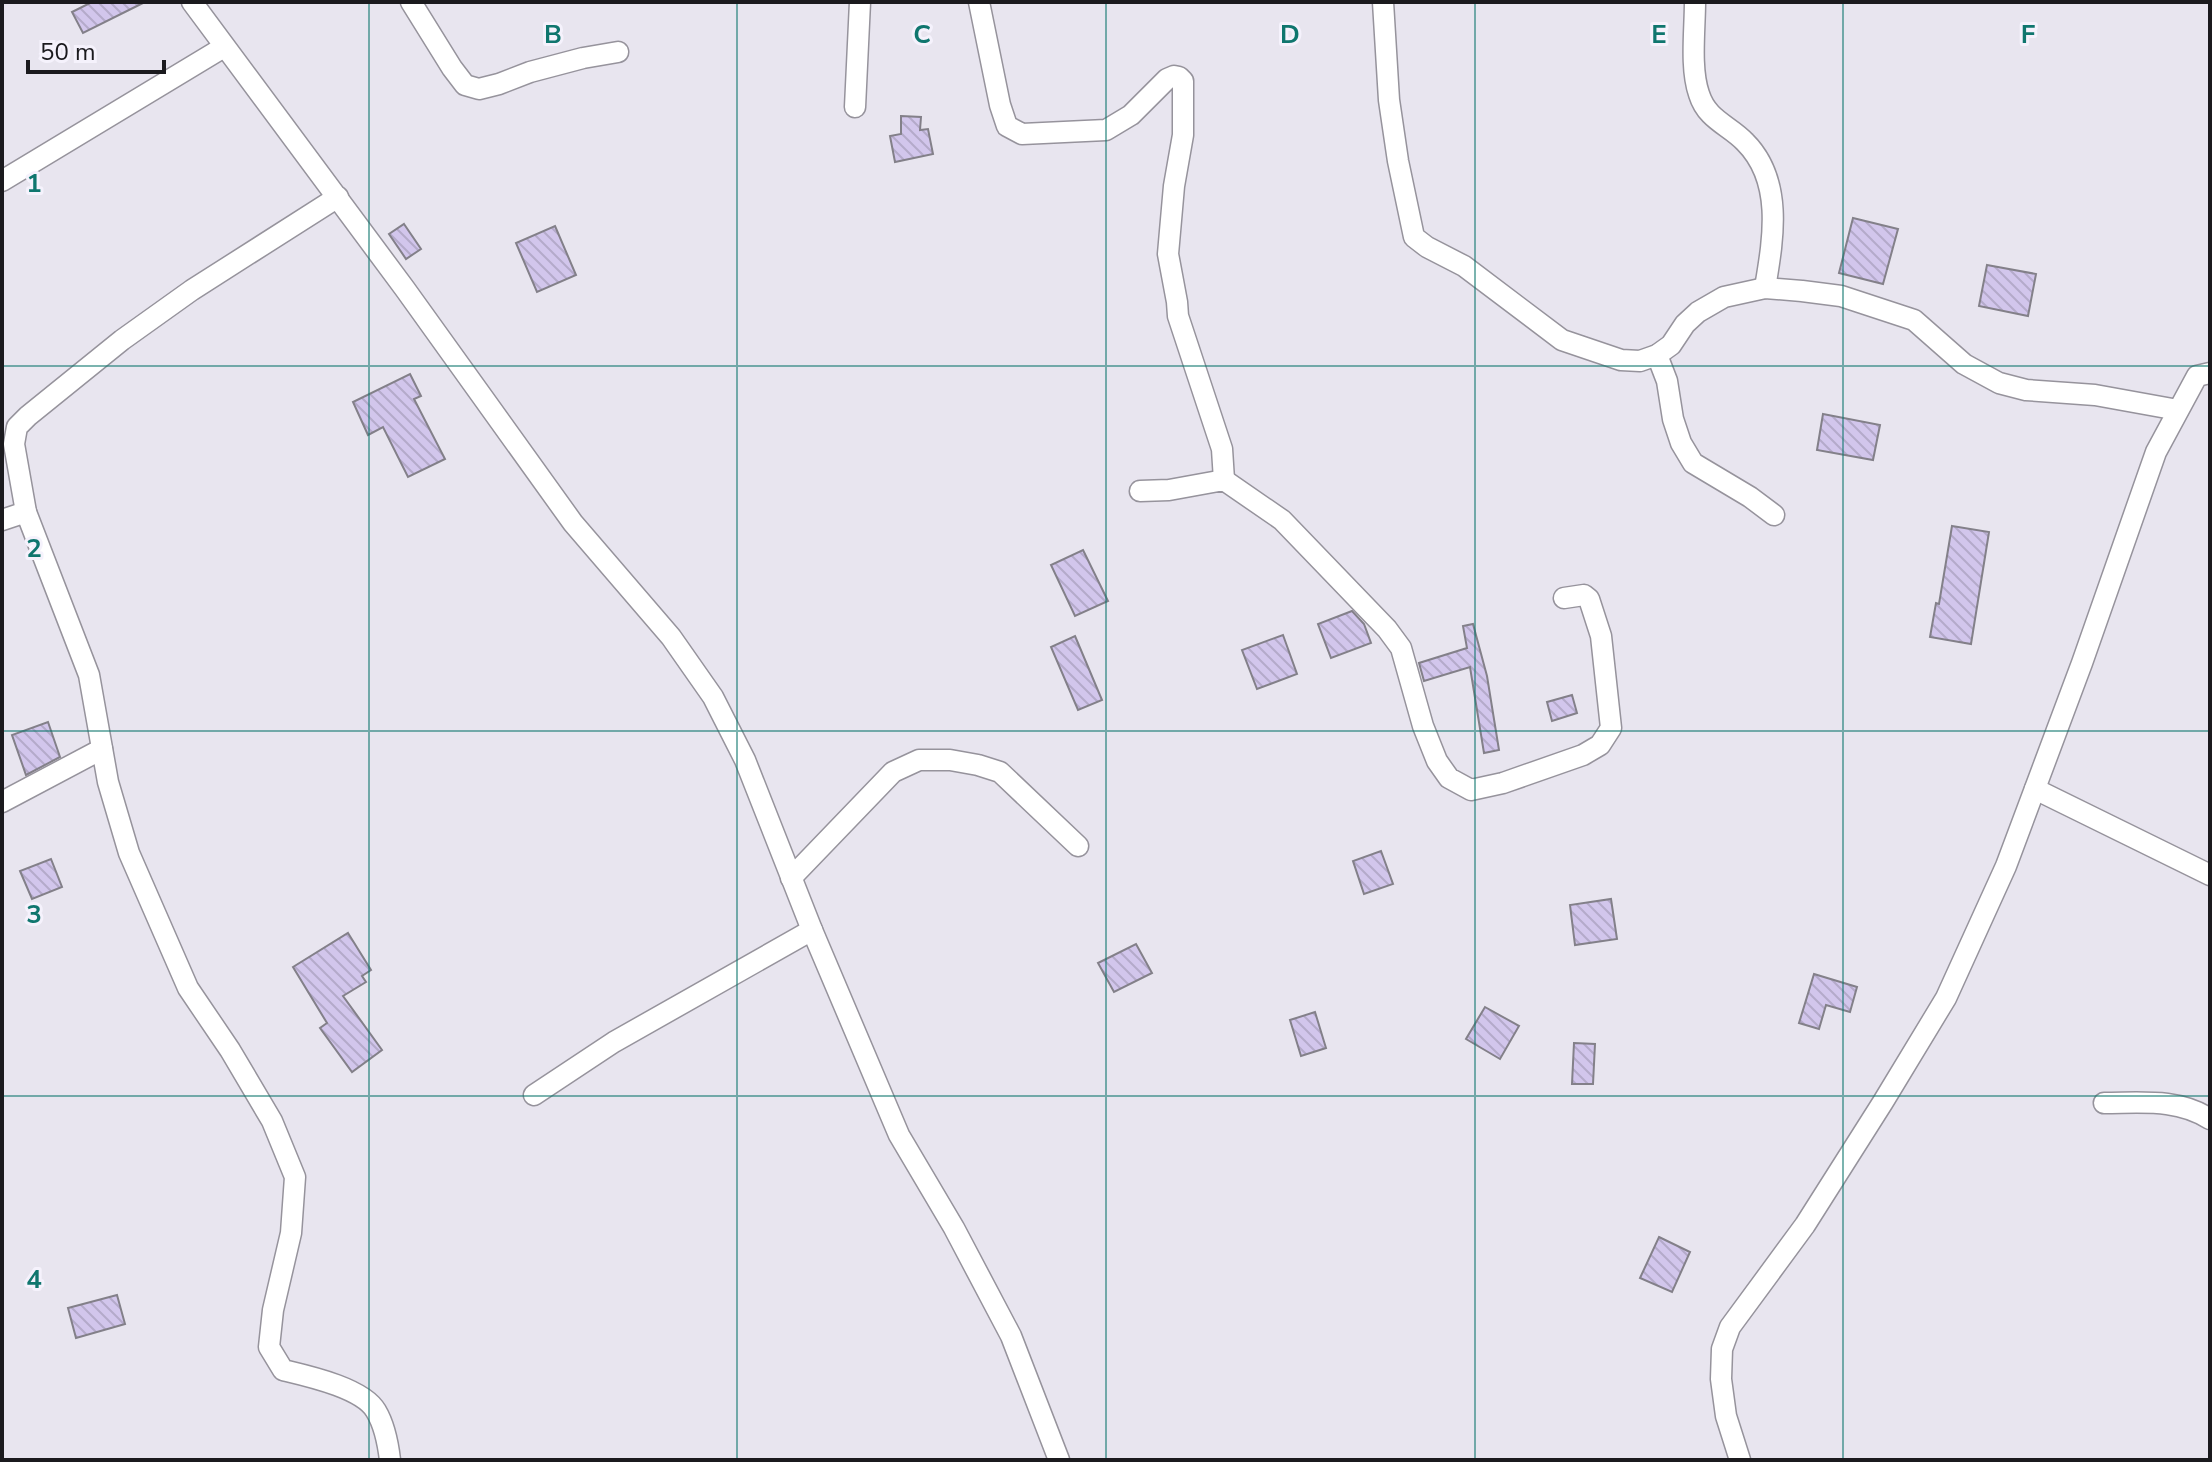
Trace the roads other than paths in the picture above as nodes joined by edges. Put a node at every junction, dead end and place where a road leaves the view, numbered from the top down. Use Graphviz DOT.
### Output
graph roads {
  1 [pos="192,2"];
  2 [pos="411,2"];
  3 [pos="860,2"];
  4 [pos="979,2"];
  5 [pos="1383,2"];
  6 [pos="1695,2"];
  7 [pos="224,47"];
  8 [pos="618,52"];
  9 [pos="855,107"];
  10 [pos="2,181"];
  11 [pos="338,197"];
  12 [pos="1765,288"];
  13 [pos="1657,355"];
  14 [pos="2210,373"];
  15 [pos="2178,410"];
  16 [pos="1224,480"];
  17 [pos="1140,491"];
  18 [pos="26,512"];
  19 [pos="1774,515"];
  20 [pos="2,520"];
  21 [pos="1564,598"];
  22 [pos="102,749"];
  23 [pos="2035,789"];
  24 [pos="2,802"];
  25 [pos="1078,846"];
  26 [pos="2210,875"];
  27 [pos="791,878"];
  28 [pos="812,930"];
  29 [pos="534,1095"];
  30 [pos="2104,1103"];
  31 [pos="2210,1119"];
  32 [pos="390,1460"];
  33 [pos="1059,1460"];
  34 [pos="1740,1460"];
  1 -- 7 [label="street"];
  2 -- 8 [label="street"];
  3 -- 9 [label="street"];
  4 -- 16 [label="street"];
  5 -- 13 [label="street"];
  6 -- 12 [label="street"];
  7 -- 10 [label="street"];
  7 -- 11 [label="street"];
  11 -- 18 [label="street"];
  11 -- 27 [label="street"];
  12 -- 13 [label="street"];
  12 -- 15 [label="street"];
  13 -- 19 [label="street"];
  14 -- 15 [label="street"];
  15 -- 23 [label="street"];
  16 -- 17 [label="street"];
  16 -- 21 [label="street"];
  18 -- 20 [label="street"];
  18 -- 22 [label="street"];
  22 -- 24 [label="street"];
  22 -- 32 [label="street"];
  23 -- 26 [label="street"];
  23 -- 34 [label="street"];
  25 -- 27 [label="street"];
  27 -- 28 [label="street"];
  28 -- 29 [label="street"];
  28 -- 33 [label="street"];
  30 -- 31 [label="street"];
}
